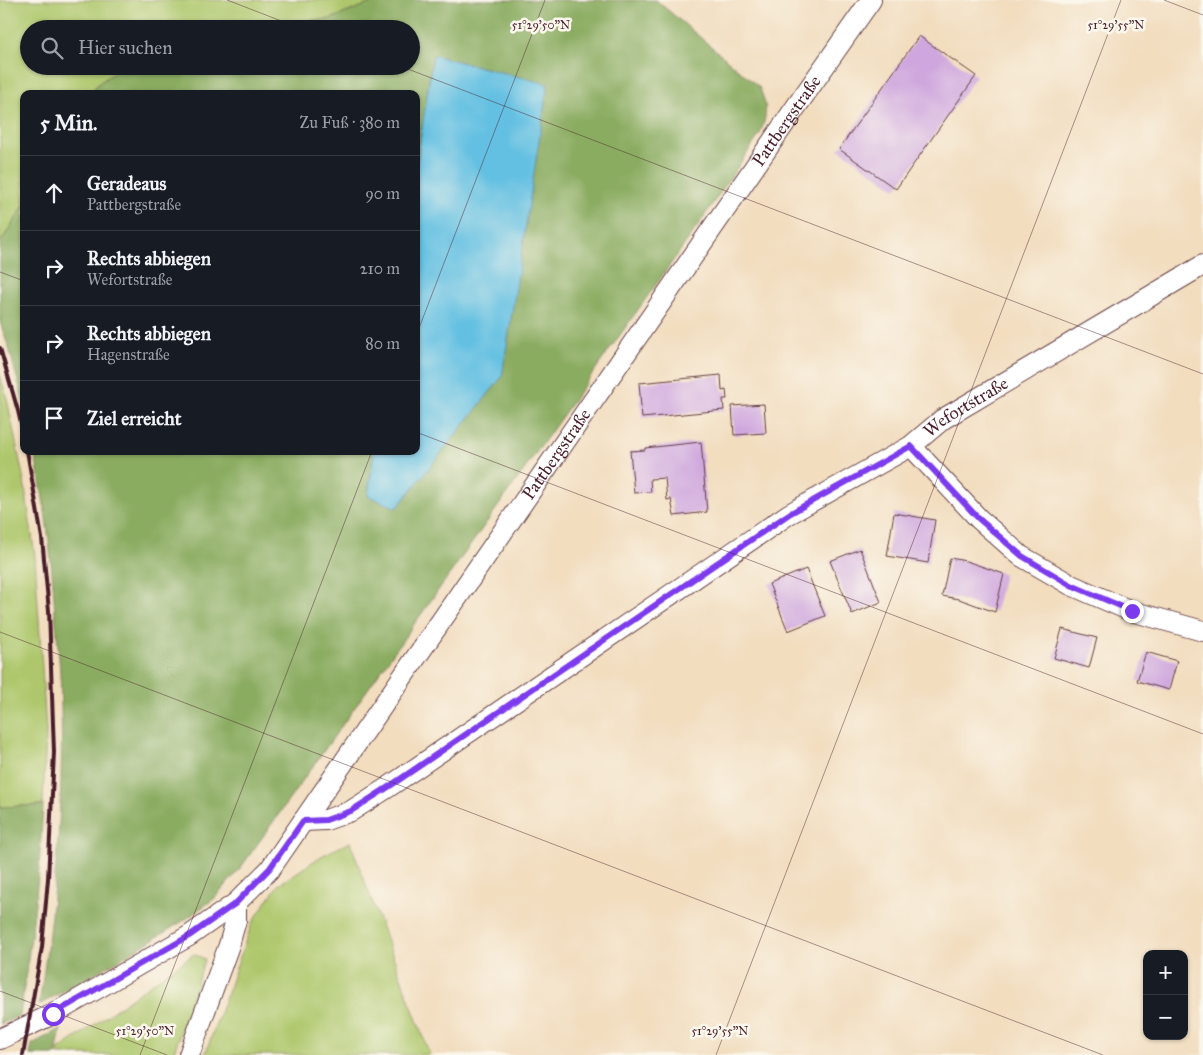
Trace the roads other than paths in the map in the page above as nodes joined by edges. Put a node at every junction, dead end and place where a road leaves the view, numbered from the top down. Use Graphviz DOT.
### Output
graph roads {
  1 [pos="871,0"];
  2 [pos="1203,265"];
  3 [pos="911,446"];
  4 [pos="1203,631"];
  5 [pos="303,821"];
  6 [pos="236,903"];
  7 [pos="0,1040"];
  8 [pos="189,1055"];
  1 -- 5 [label="street, Pattbergstraße"];
  2 -- 3 [label="street, Wefortstraße"];
  3 -- 4 [label="street"];
  3 -- 5 [label="street, Wefortstraße"];
  5 -- 6 [label="street, Pattbergstraße"];
  6 -- 7 [label="street, Pattbergstraße"];
  6 -- 8 [label="street"];
}
